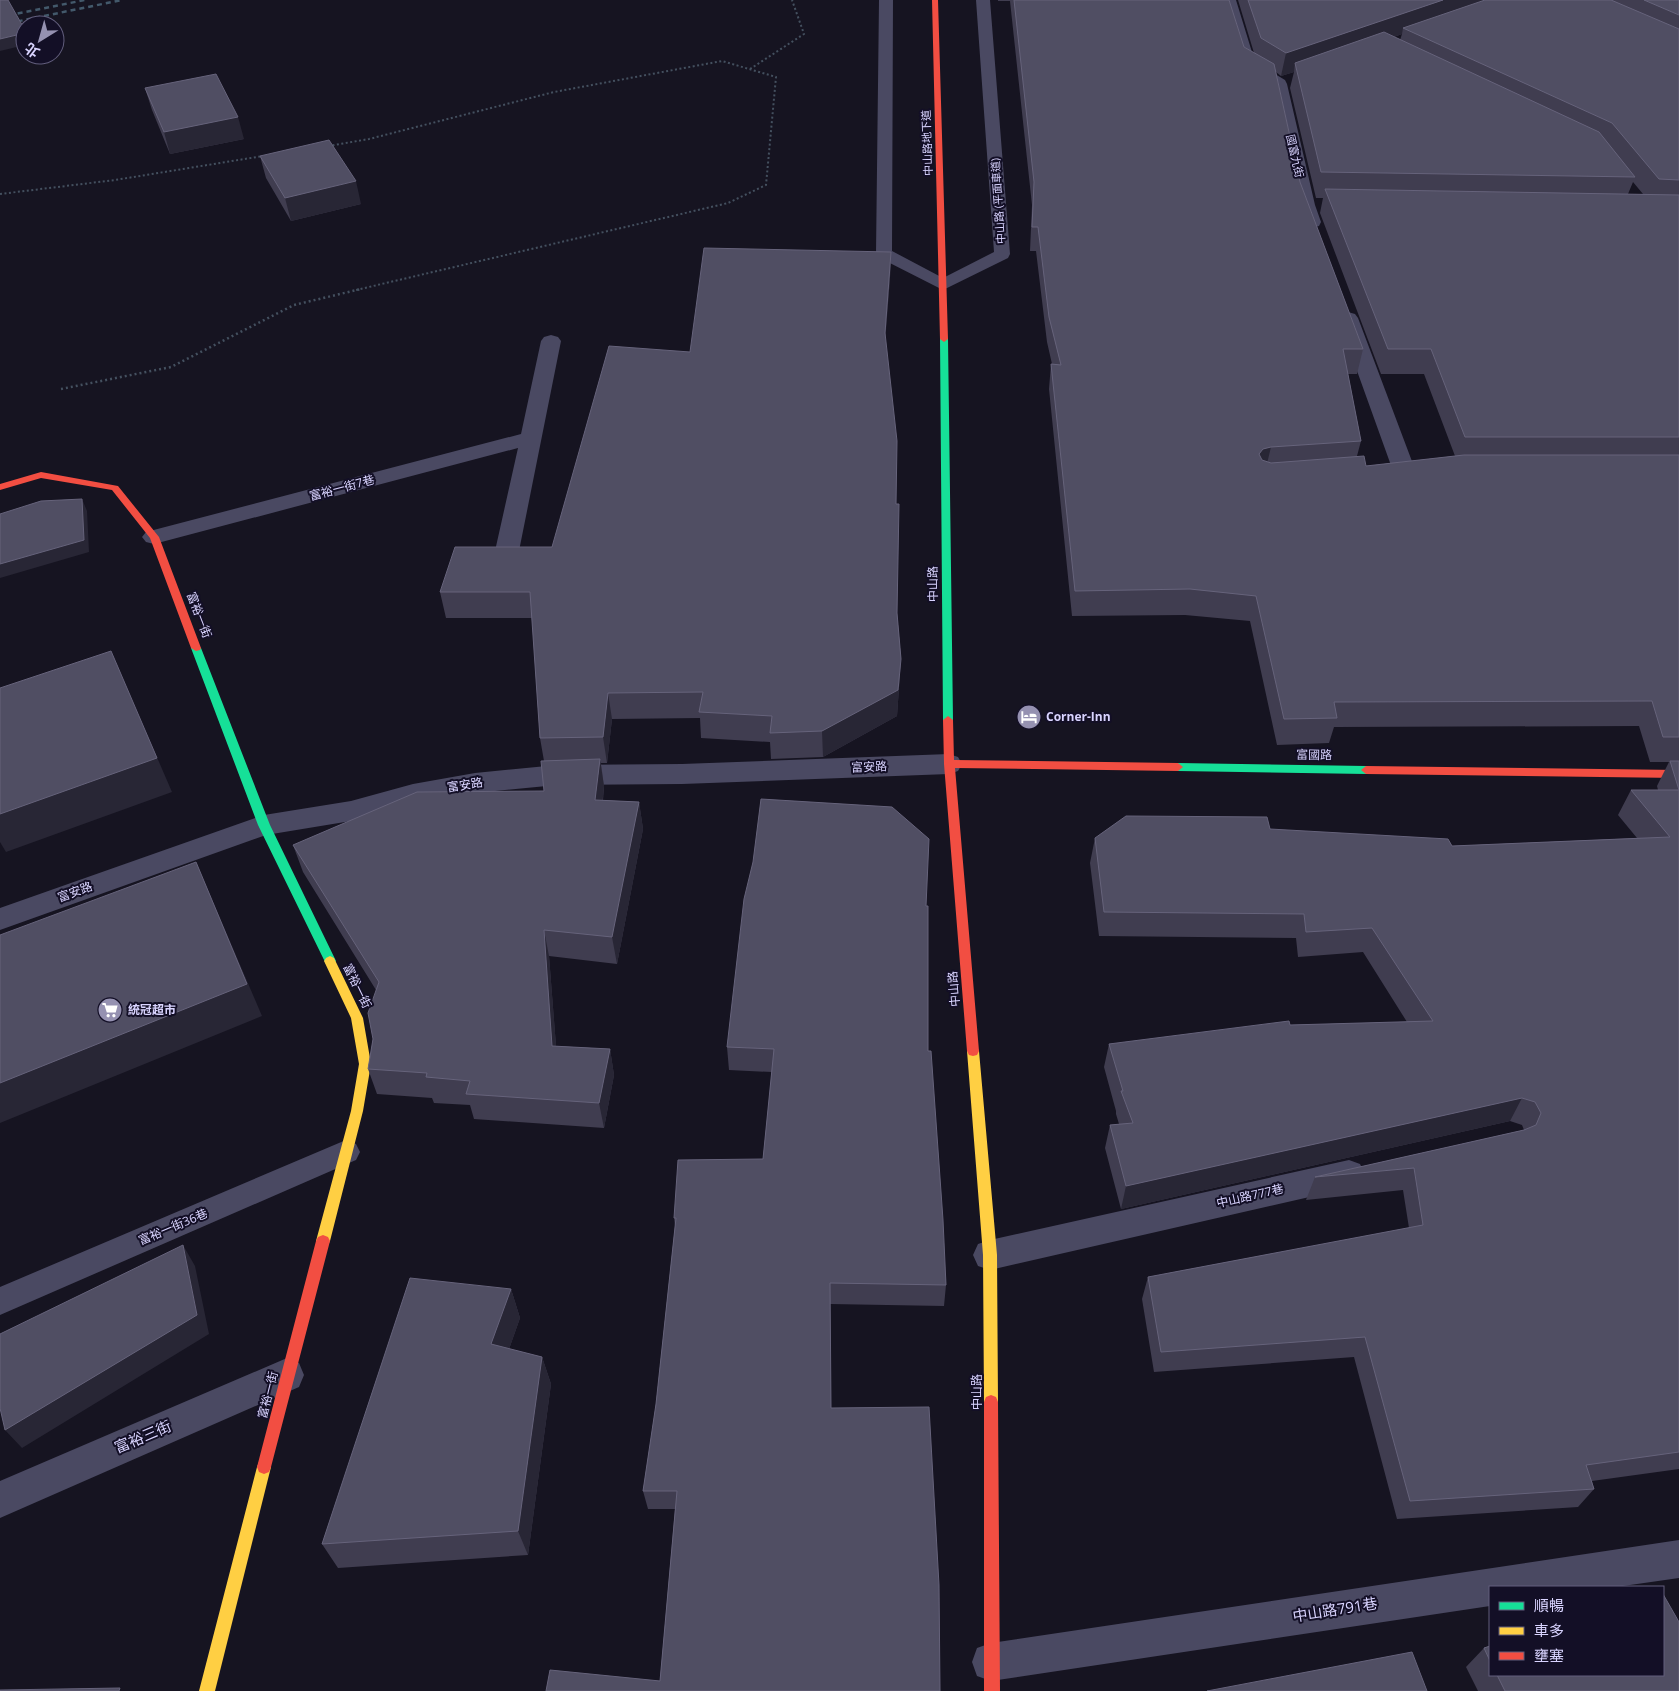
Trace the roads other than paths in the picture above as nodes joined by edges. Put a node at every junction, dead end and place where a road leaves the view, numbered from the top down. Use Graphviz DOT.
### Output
graph roads {
  1 [pos="886,0"];
  2 [pos="935,0"];
  3 [pos="983,0"];
  4 [pos="1228,0"];
  5 [pos="1297,78"];
  6 [pos="1279,84"];
  7 [pos="1306,205"];
  8 [pos="1326,205"];
  9 [pos="1320,241"];
  10 [pos="944,285"];
  11 [pos="1340,296"];
  12 [pos="551,341"];
  13 [pos="530,438"];
  14 [pos="1453,471"];
  15 [pos="0,487"];
  16 [pos="154,537"];
  17 [pos="507,551"];
  18 [pos="949,764"];
  19 [pos="1679,774"];
  20 [pos="264,825"];
  21 [pos="0,919"];
  22 [pos="346,1152"];
  23 [pos="1375,1168"];
  24 [pos="990,1255"];
  25 [pos="0,1301"];
  26 [pos="287,1376"];
  27 [pos="0,1500"];
  28 [pos="1679,1559"];
  29 [pos="1522,1586"];
  30 [pos="1489,1592"];
  31 [pos="992,1677"];
  32 [pos="206,1691"];
  1 -- 10 [label="lane"];
  2 -- 10 [label="street, 中山路地下道"];
  3 -- 10 [label="lane, 中山路 (平面車道)"];
  4 -- 6 [label="street"];
  5 -- 6 [label="street"];
  6 -- 7 [label="street, 國富九街"];
  7 -- 8 [label="street"];
  7 -- 9 [label="street, 國富九街"];
  10 -- 18 [label="street, 中山路"];
  11 -- 14 [label="street"];
  12 -- 13 [label="street"];
  13 -- 16 [label="street, 富裕一街7巷"];
  13 -- 17 [label="street"];
  15 -- 16 [label="street, 富裕一街"];
  16 -- 20 [label="street, 富裕一街"];
  18 -- 19 [label="street, 富國路"];
  18 -- 20 [label="street, 富安路"];
  18 -- 24 [label="street, 中山路"];
  20 -- 21 [label="street, 富安路"];
  20 -- 22 [label="street, 富裕一街"];
  22 -- 25 [label="lane, 富裕一街36巷"];
  22 -- 26 [label="street, 富裕一街"];
  23 -- 24 [label="street, 中山路777巷"];
  24 -- 31 [label="street, 中山路"];
  26 -- 27 [label="street, 富裕三街"];
  26 -- 32 [label="street, 富裕一街"];
  28 -- 29 [label="street, 中山路791巷"];
  30 -- 31 [label="street, 中山路791巷"];
}
